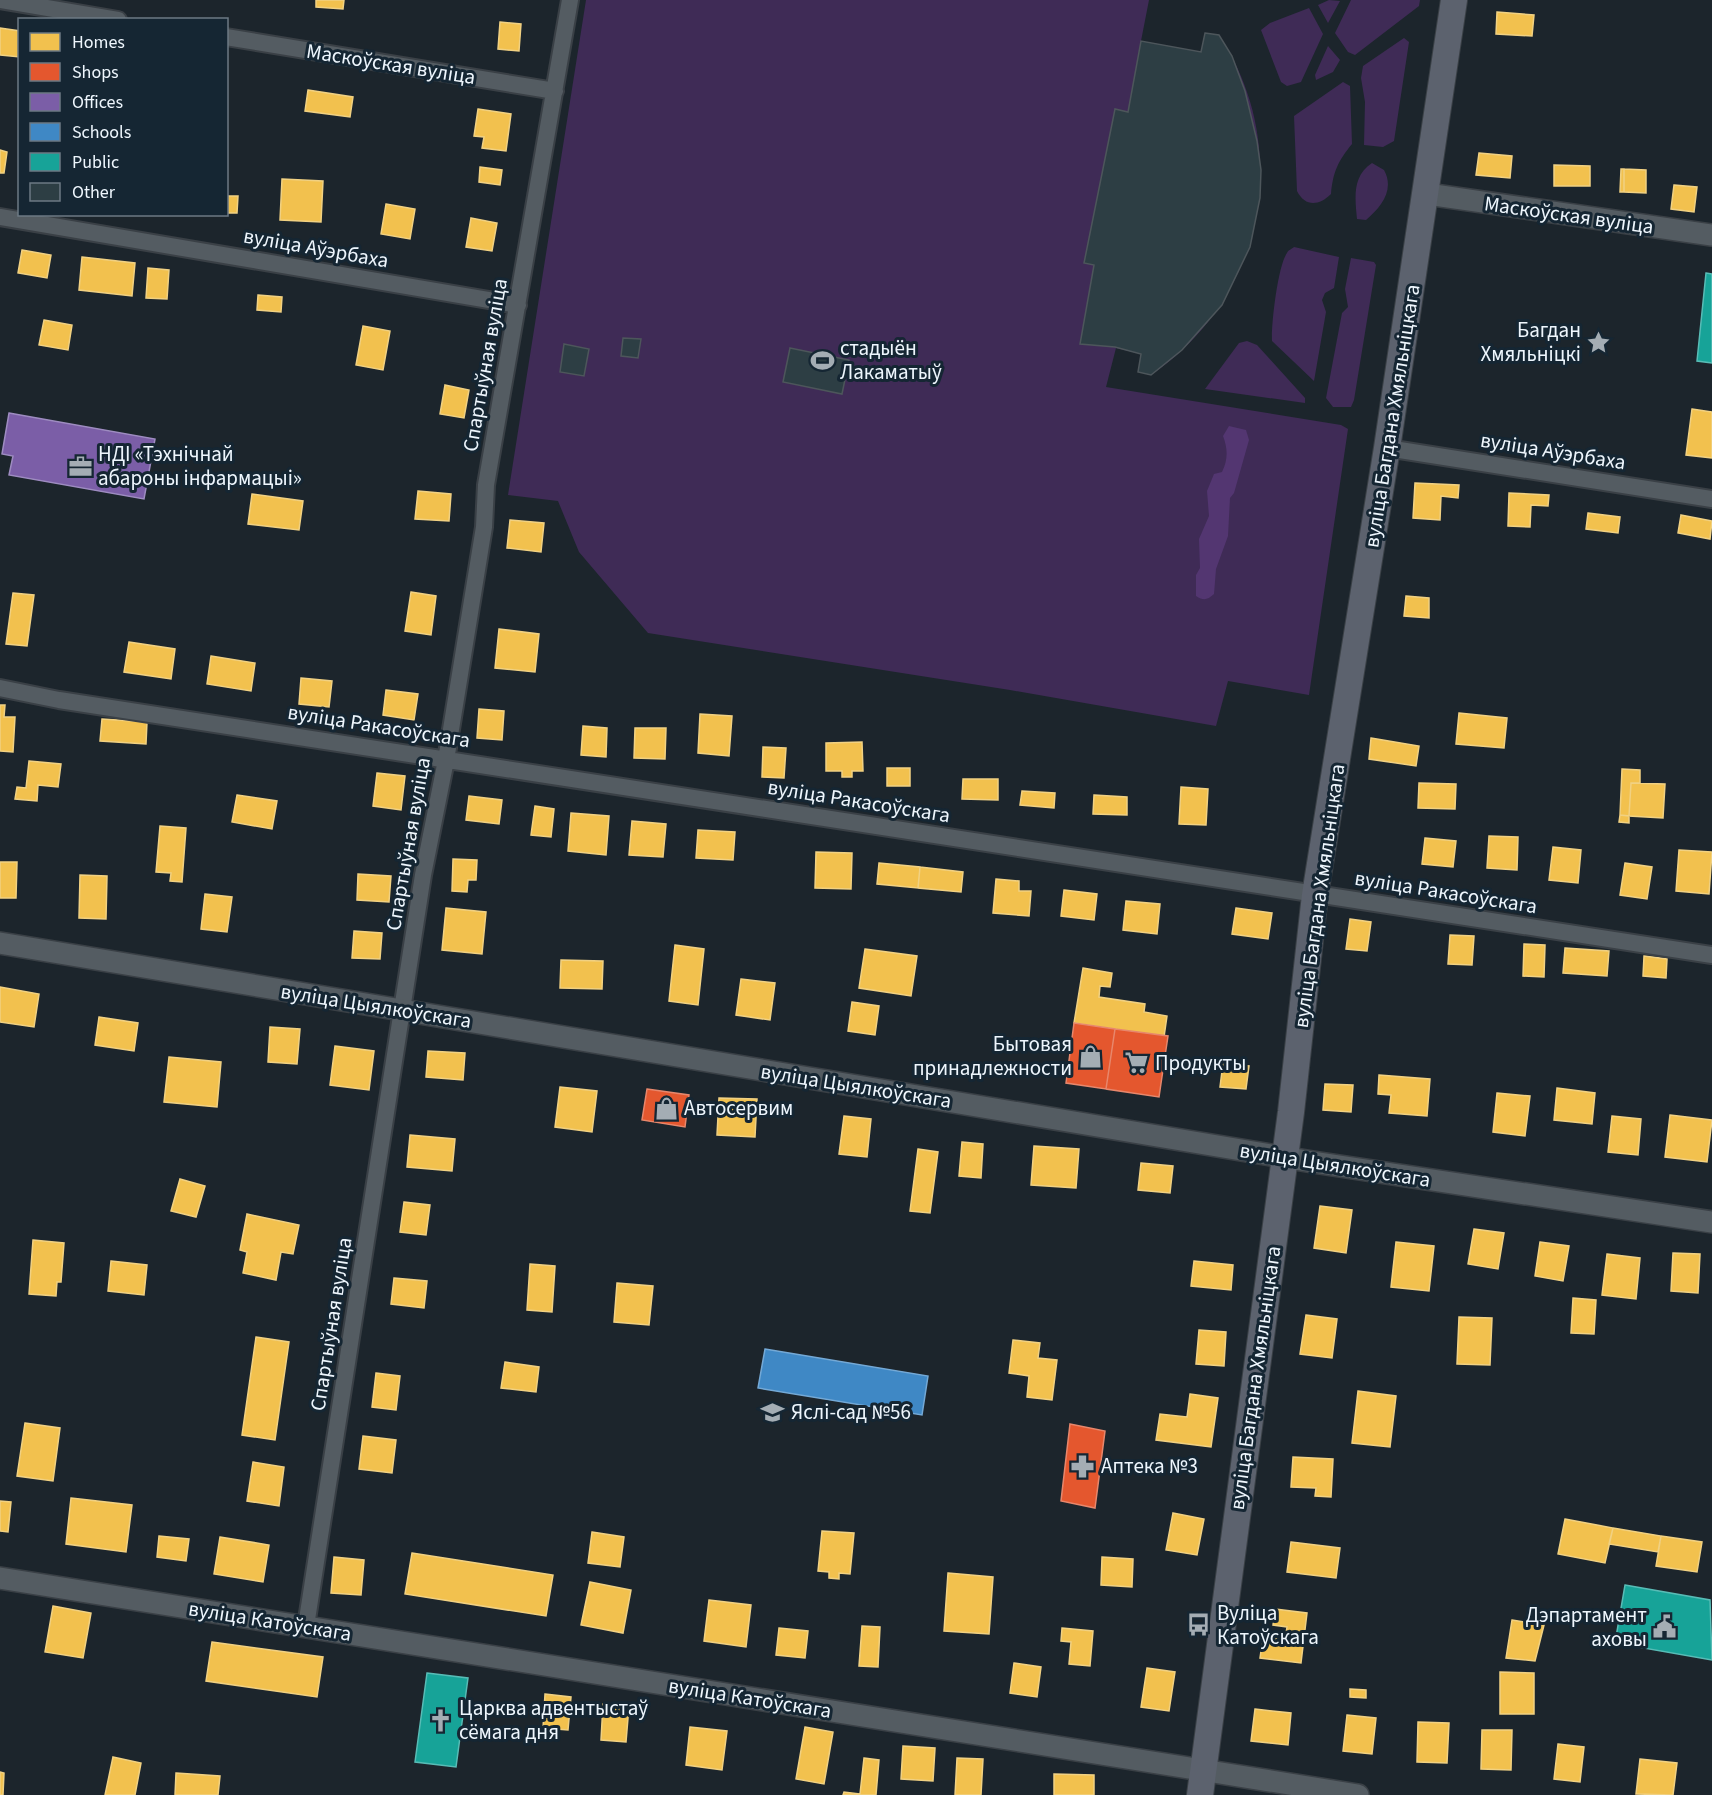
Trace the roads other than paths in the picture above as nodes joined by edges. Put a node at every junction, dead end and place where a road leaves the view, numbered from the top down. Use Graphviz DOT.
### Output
graph roads {
  1 [pos="0,0"];
  2 [pos="570,0"];
  3 [pos="1455,0"];
  4 [pos="106,18"];
  5 [pos="228,37"];
  6 [pos="555,91"];
  7 [pos="1427,194"];
  8 [pos="0,216"];
  9 [pos="1712,235"];
  10 [pos="518,305"];
  11 [pos="1388,448"];
  12 [pos="1712,499"];
  13 [pos="0,688"];
  14 [pos="446,760"];
  15 [pos="1315,895"];
  16 [pos="0,943"];
  17 [pos="1712,956"];
  18 [pos="404,1011"];
  19 [pos="1284,1157"];
  20 [pos="1712,1222"];
  21 [pos="0,1578"];
  22 [pos="306,1626"];
  23 [pos="1202,1783"];
  24 [pos="1358,1795"];
  1 -- 4 [label="street"];
  2 -- 6 [label="street, Спартыўная вуліца"];
  3 -- 7 [label="main road, вуліца Багдана Хмяльніцкага"];
  5 -- 6 [label="street, Маскоўская вуліца"];
  6 -- 10 [label="street, Спартыўная вуліца"];
  7 -- 9 [label="street, Маскоўская вуліца"];
  7 -- 11 [label="main road, вуліца Багдана Хмяльніцкага"];
  8 -- 10 [label="street, вуліца Аўэрбаха"];
  10 -- 14 [label="street, Спартыўная вуліца"];
  11 -- 12 [label="street, вуліца Аўэрбаха"];
  11 -- 15 [label="main road, вуліца Багдана Хмяльніцкага"];
  13 -- 14 [label="street, вуліца Ракасоўскага"];
  14 -- 15 [label="street, вуліца Ракасоўскага"];
  14 -- 18 [label="street, Спартыўная вуліца"];
  15 -- 17 [label="street, вуліца Ракасоўскага"];
  15 -- 19 [label="main road, вуліца Багдана Хмяльніцкага"];
  16 -- 18 [label="street, вуліца Цыялкоўскага"];
  18 -- 19 [label="street, вуліца Цыялкоўскага"];
  18 -- 22 [label="street, Спартыўная вуліца"];
  19 -- 20 [label="street, вуліца Цыялкоўскага"];
  19 -- 23 [label="main road, вуліца Багдана Хмяльніцкага"];
  21 -- 22 [label="street, вуліца Катоўскага"];
  22 -- 23 [label="street, вуліца Катоўскага"];
  23 -- 24 [label="street, вуліца Катоўскага"];
}
